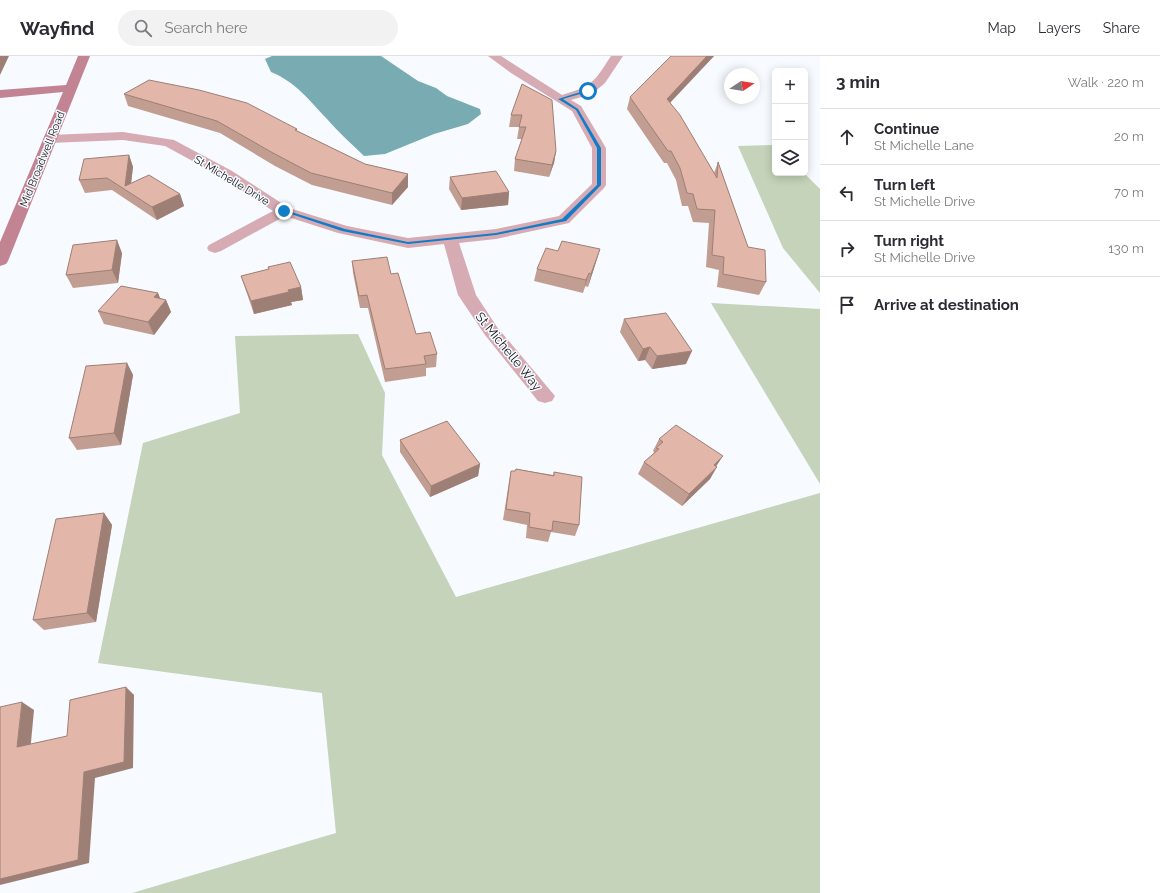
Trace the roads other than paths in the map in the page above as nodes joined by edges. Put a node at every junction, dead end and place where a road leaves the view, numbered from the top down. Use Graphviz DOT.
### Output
graph roads {
  1 [pos="84,56"];
  2 [pos="494,56"];
  3 [pos="618,56"];
  4 [pos="71,88"];
  5 [pos="0,94"];
  6 [pos="560,99"];
  7 [pos="50,139"];
  8 [pos="284,211"];
  9 [pos="450,239"];
  10 [pos="215,248"];
  11 [pos="0,261"];
  12 [pos="545,396"];
  1 -- 4 [label="street, Mid Broadwell Road"];
  2 -- 6 [label="street, St Michelle Drive"];
  3 -- 6 [label="street"];
  4 -- 5 [label="street"];
  4 -- 7 [label="street, Mid Broadwell Road"];
  6 -- 9 [label="street, St Michelle Drive"];
  7 -- 8 [label="street, St Michelle Drive"];
  7 -- 11 [label="street, Mid Broadwell Road"];
  8 -- 9 [label="street, St Michelle Drive"];
  8 -- 10 [label="street"];
  9 -- 12 [label="street, St Michelle Way"];
}
